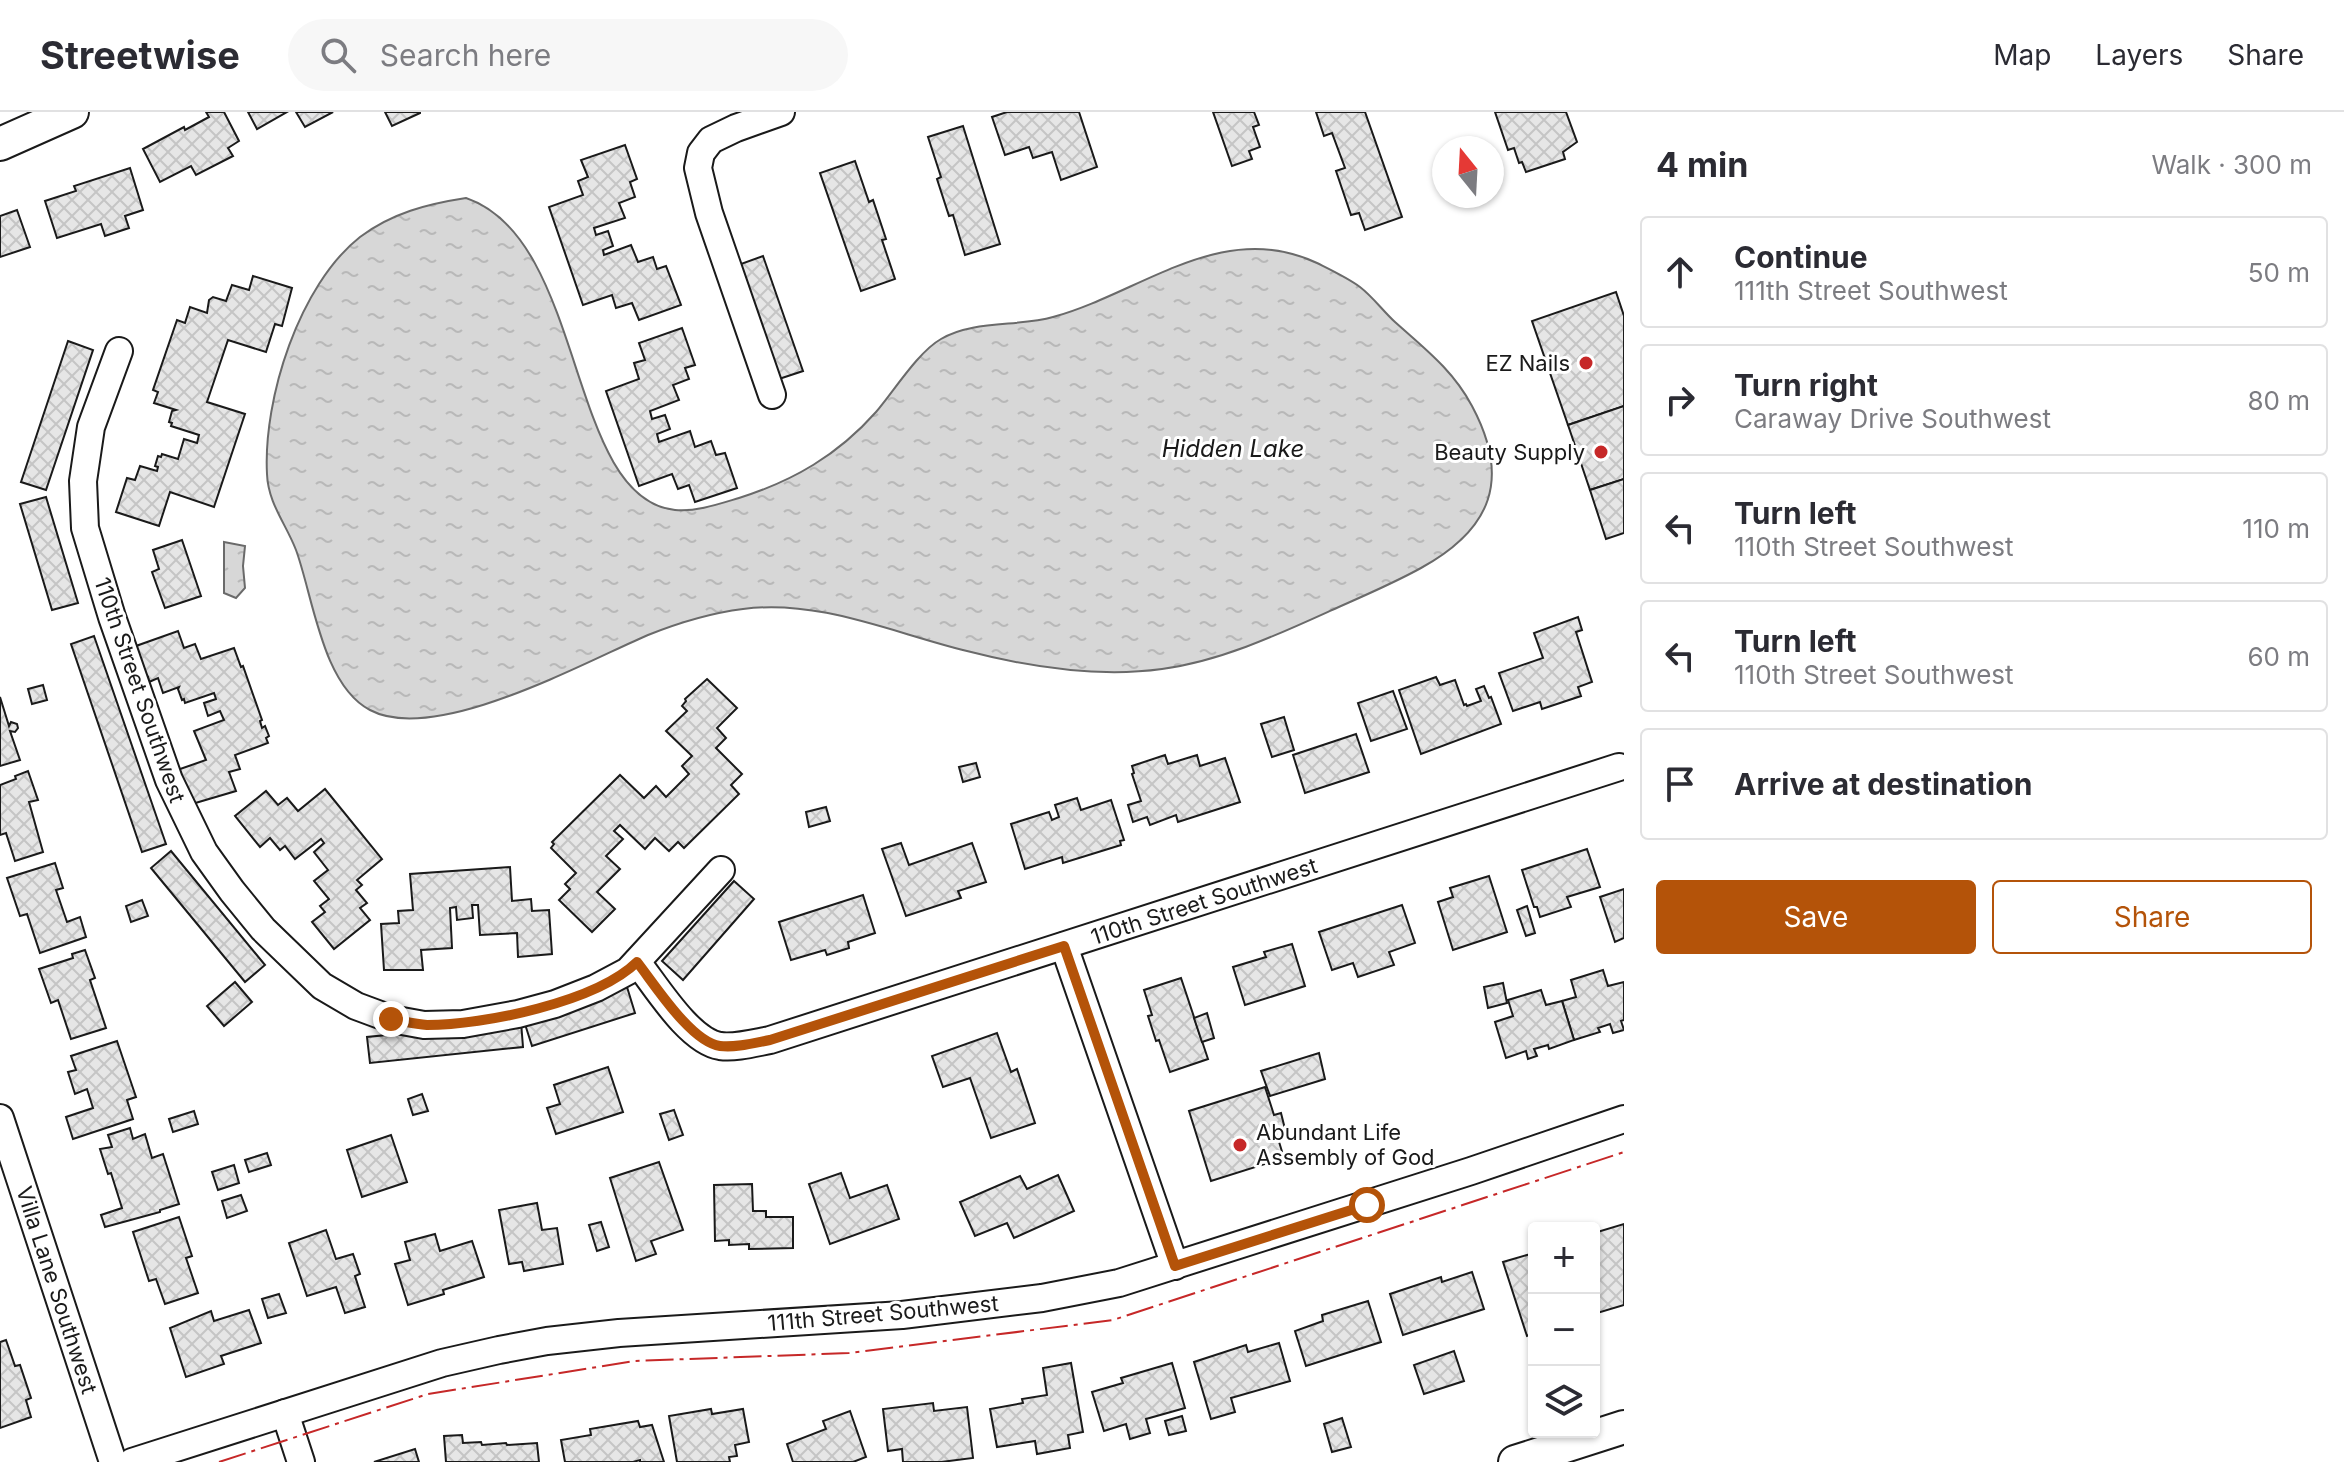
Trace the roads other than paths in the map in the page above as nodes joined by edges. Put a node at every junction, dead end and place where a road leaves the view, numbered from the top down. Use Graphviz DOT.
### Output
graph roads {
  1 [pos="72,112"];
  2 [pos="781,112"];
  3 [pos="0,144"];
  4 [pos="119,351"];
  5 [pos="772,395"];
  6 [pos="1619,767"];
  7 [pos="721,870"];
  8 [pos="1064,946"];
  9 [pos="637,962"];
  10 [pos="1624,1119"];
  11 [pos="2,1132"];
  12 [pos="1175,1266"];
  13 [pos="285,1413"];
  14 [pos="1624,1427"];
  15 [pos="113,1462"];
  16 [pos="132,1462"];
  17 [pos="301,1462"];
  18 [pos="1515,1462"];
  1 -- 3 [label="street"];
  2 -- 5 [label="street"];
  4 -- 9 [label="street, 110th Street Southwest"];
  6 -- 8 [label="street, 110th Street Southwest"];
  7 -- 9 [label="street, 110th Street Southwest"];
  8 -- 9 [label="street, 110th Street Southwest"];
  8 -- 12 [label="street"];
  10 -- 12 [label="street, 111th Street Southwest"];
  11 -- 15 [label="street, Villa Lane Southwest"];
  12 -- 13 [label="street, 111th Street Southwest"];
  13 -- 16 [label="street, 111th Street Southwest"];
  13 -- 17 [label="street"];
  14 -- 18 [label="street"];
}
